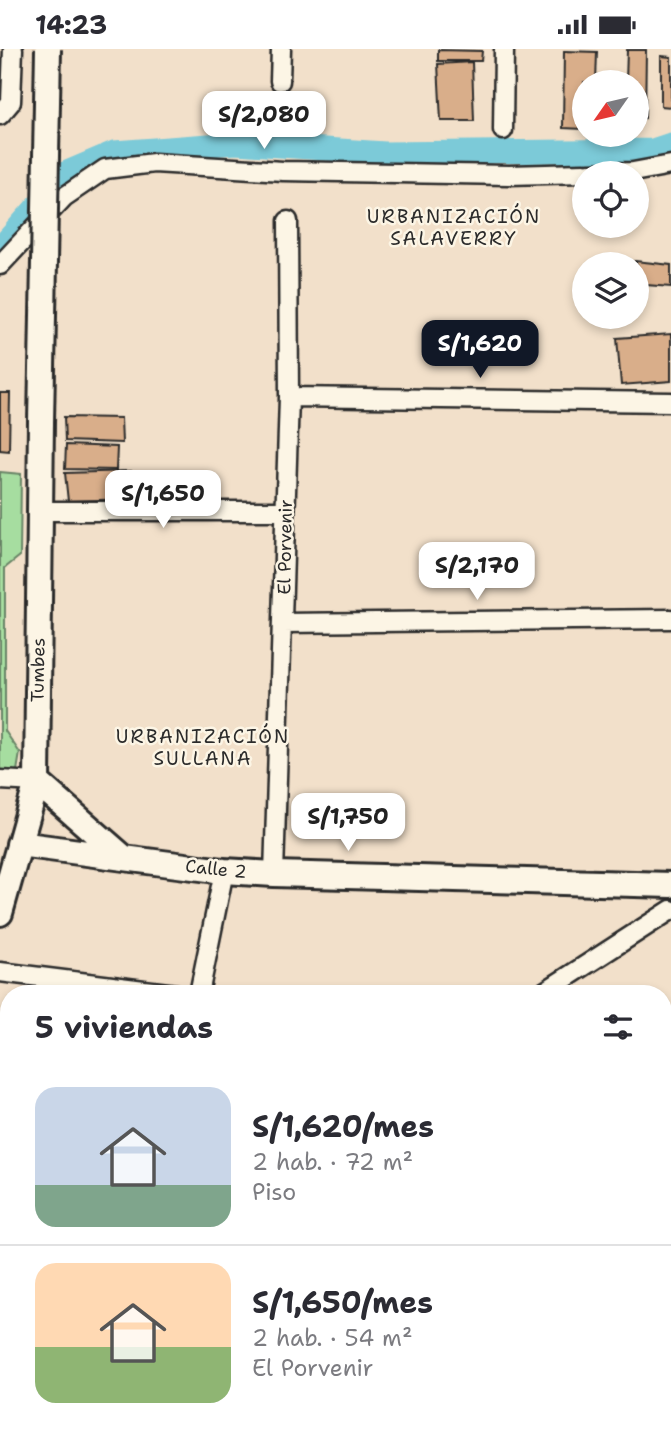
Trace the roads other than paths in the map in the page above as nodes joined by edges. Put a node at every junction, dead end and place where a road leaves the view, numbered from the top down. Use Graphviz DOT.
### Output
graph roads {
  1 [pos="13,49"];
  2 [pos="48,49"];
  3 [pos="281,49"];
  4 [pos="504,49"];
  5 [pos="280,81"];
  6 [pos="4,107"];
  7 [pos="503,130"];
  8 [pos="671,165"];
  9 [pos="649,169"];
  10 [pos="572,174"];
  11 [pos="288,221"];
  12 [pos="0,265"];
  13 [pos="289,397"];
  14 [pos="671,401"];
  15 [pos="285,510"];
  16 [pos="41,511"];
  17 [pos="671,619"];
  18 [pos="283,623"];
  19 [pos="0,780"];
  20 [pos="37,782"];
  21 [pos="19,844"];
  22 [pos="124,858"];
  23 [pos="224,871"];
  24 [pos="274,874"];
  25 [pos="671,885"];
  26 [pos="671,910"];
  27 [pos="0,912"];
  28 [pos="0,972"];
  29 [pos="104,985"];
  30 [pos="201,985"];
  31 [pos="555,985"];
  1 -- 6 [label="street"];
  2 -- 16 [label="street, Tumbes, bridge"];
  3 -- 5 [label="street"];
  4 -- 7 [label="street"];
  8 -- 9 [label="street"];
  10 -- 12 [label="street"];
  11 -- 13 [label="street, El Porvenir"];
  13 -- 14 [label="street"];
  13 -- 15 [label="street, El Porvenir"];
  15 -- 16 [label="street"];
  15 -- 18 [label="street, El Porvenir"];
  16 -- 20 [label="street, Tumbes"];
  17 -- 18 [label="street"];
  18 -- 24 [label="street, El Porvenir"];
  19 -- 20 [label="street"];
  20 -- 21 [label="street, Tumbes"];
  20 -- 22 [label="street"];
  21 -- 22 [label="street, Calle 2"];
  21 -- 27 [label="street, Tumbes"];
  22 -- 23 [label="street, Calle 2"];
  23 -- 24 [label="street, Calle 2"];
  23 -- 30 [label="street"];
  24 -- 25 [label="street, Calle 2"];
  26 -- 31 [label="street"];
  28 -- 29 [label="street"];
}
